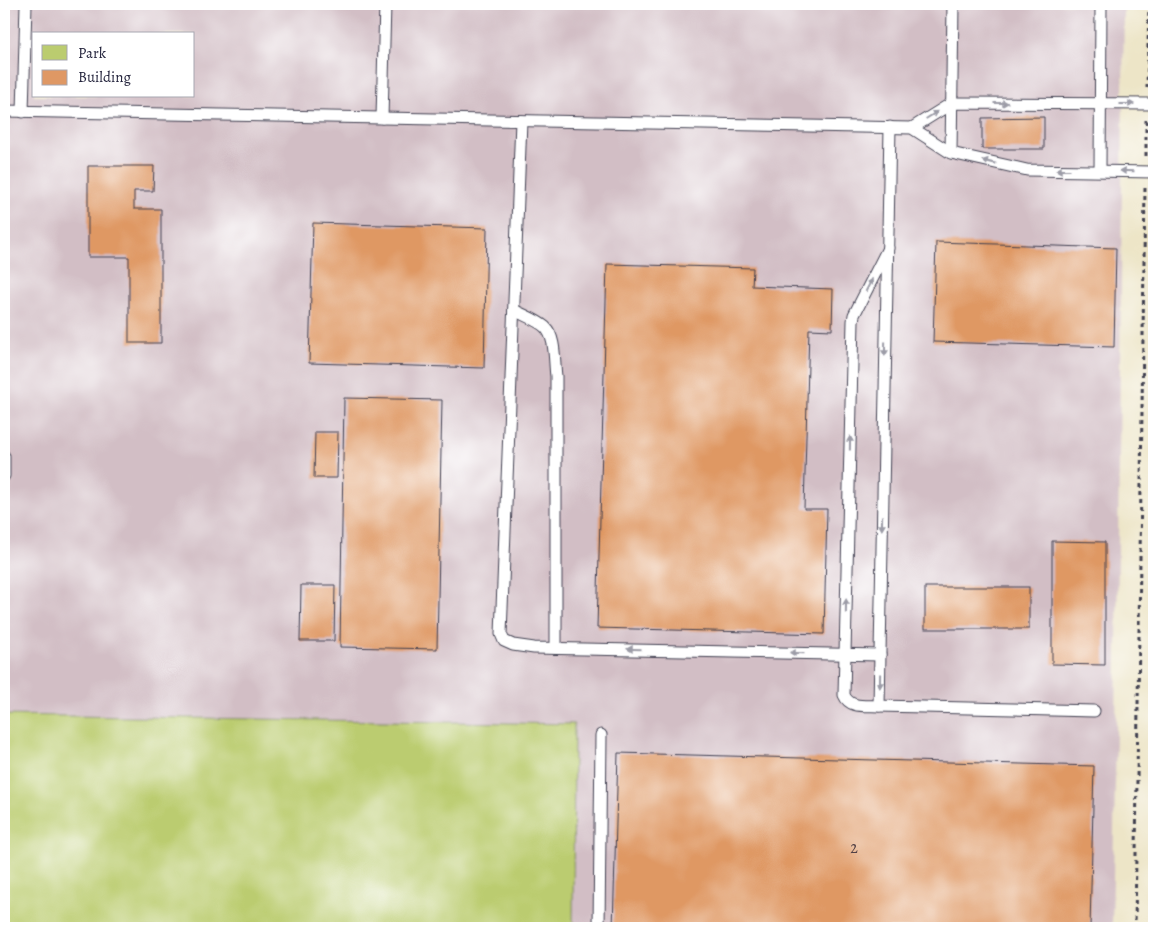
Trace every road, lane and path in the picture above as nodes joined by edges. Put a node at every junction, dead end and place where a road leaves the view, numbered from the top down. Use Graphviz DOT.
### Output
graph roads {
  1 [pos="26,4"];
  2 [pos="385,4"];
  3 [pos="953,4"];
  4 [pos="1101,4"];
  5 [pos="1149,4"];
  6 [pos="952,103"];
  7 [pos="1100,104"];
  8 [pos="1150,104"];
  9 [pos="4,111"];
  10 [pos="23,112"];
  11 [pos="382,118"];
  12 [pos="522,121"];
  13 [pos="890,127"];
  14 [pos="912,128"];
  15 [pos="951,153"];
  16 [pos="1100,170"];
  17 [pos="1150,172"];
  18 [pos="888,248"];
  19 [pos="514,310"];
  20 [pos="4,456"];
  21 [pos="4,476"];
  22 [pos="556,648"];
  23 [pos="845,655"];
  24 [pos="880,655"];
  25 [pos="879,706"];
  26 [pos="1094,711"];
  27 [pos="601,734"];
  28 [pos="599,928"];
  29 [pos="1135,928"];
  1 -- 10 [label="lane"];
  2 -- 11 [label="lane"];
  3 -- 6 [label="lane"];
  4 -- 7 [label="lane"];
  5 -- 8 [label="path"];
  6 -- 7 [label="lane, one-way"];
  14 -- 6 [label="lane, one-way"];
  6 -- 15 [label="lane"];
  7 -- 8 [label="lane, one-way"];
  7 -- 16 [label="lane"];
  8 -- 17 [label="path"];
  9 -- 10 [label="lane"];
  10 -- 11 [label="lane"];
  11 -- 12 [label="lane"];
  12 -- 13 [label="lane"];
  12 -- 19 [label="lane"];
  13 -- 14 [label="lane"];
  13 -- 18 [label="lane"];
  14 -- 15 [label="lane"];
  16 -- 15 [label="lane, one-way"];
  17 -- 16 [label="lane, one-way"];
  17 -- 29 [label="path"];
  23 -- 18 [label="lane, one-way"];
  18 -- 24 [label="lane, one-way"];
  19 -- 22 [label="lane"];
  19 -- 22 [label="lane"];
  20 -- 21 [label="lane"];
  23 -- 22 [label="lane, one-way"];
  23 -- 24 [label="lane"];
  23 -- 25 [label="lane"];
  24 -- 25 [label="lane, one-way"];
  25 -- 26 [label="lane"];
  27 -- 28 [label="lane"];
}
